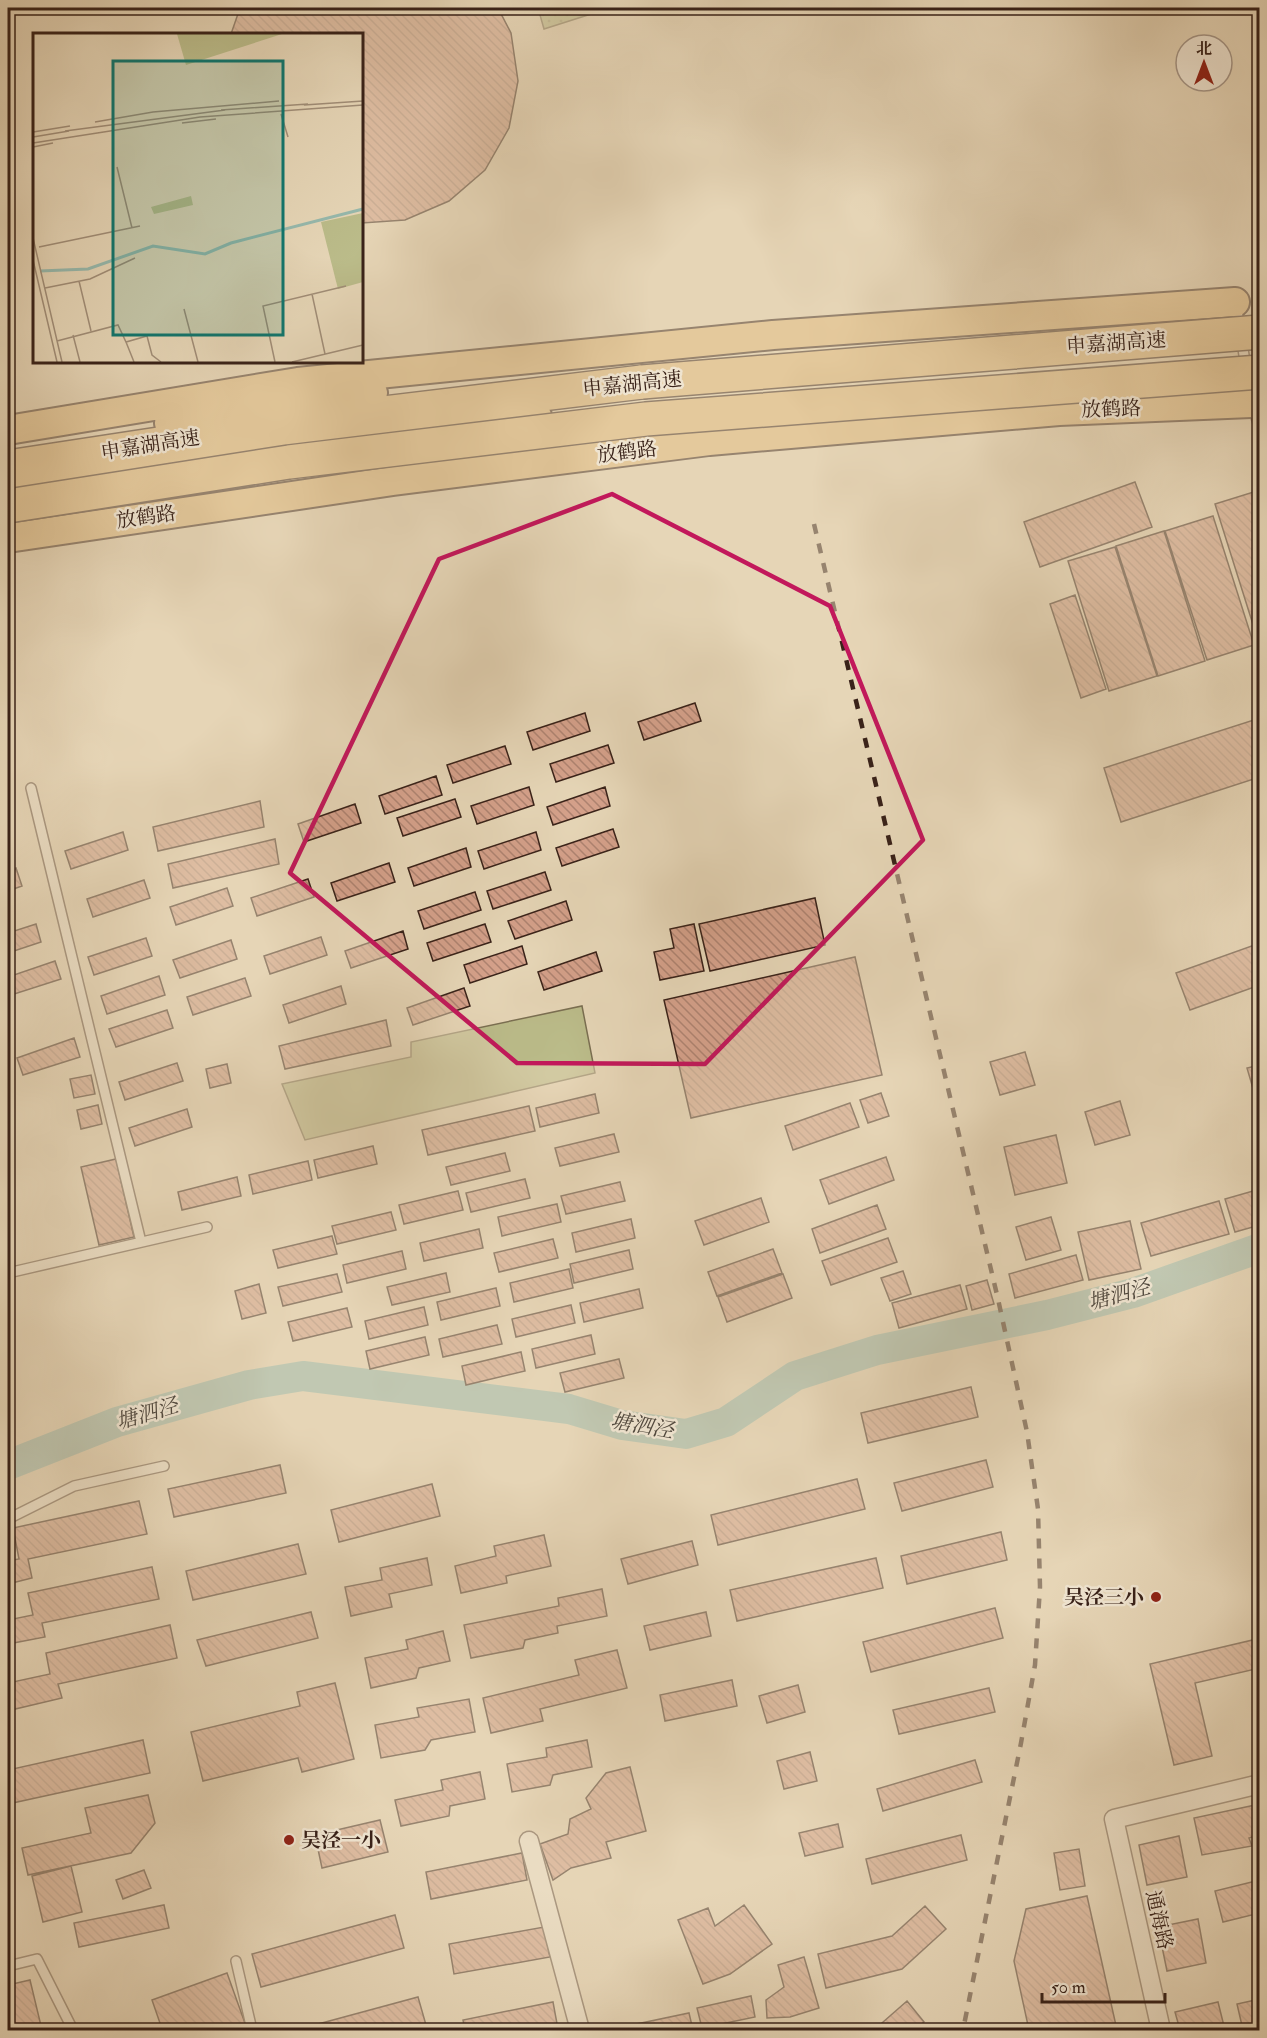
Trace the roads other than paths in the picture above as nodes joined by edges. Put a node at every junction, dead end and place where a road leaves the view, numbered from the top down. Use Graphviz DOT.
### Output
graph roads {
  1 [pos="1235,302"];
  2 [pos="1260,332"];
  3 [pos="1166,356"];
  4 [pos="1253,395"];
  5 [pos="8,430"];
  6 [pos="8,448"];
  7 [pos="8,463"];
  8 [pos="8,467"];
  9 [pos="8,489"];
  10 [pos="8,506"];
  11 [pos="8,522"];
  12 [pos="8,538"];
  13 [pos="31,788"];
  14 [pos="207,1227"];
  15 [pos="141,1242"];
  16 [pos="8,1273"];
  17 [pos="164,1466"];
  18 [pos="8,1519"];
  19 [pos="1260,1784"];
  20 [pos="530,1841"];
  21 [pos="236,1961"];
  22 [pos="8,1966"];
  23 [pos="73,2031"];
  24 [pos="252,2031"];
  25 [pos="580,2031"];
  26 [pos="1161,2031"];
  1 -- 4 [label="lane"];
  1 -- 5 [label="main road"];
  2 -- 8 [label="highway, 申嘉湖高速, bridge"];
  3 -- 6 [label="main road, bridge"];
  3 -- 7 [label="main road, bridge"];
  3 -- 9 [label="main road, 放鹤路"];
  3 -- 11 [label="main road, bridge"];
  4 -- 10 [label="highway, 申嘉湖高速, bridge"];
  4 -- 12 [label="main road, 放鹤路"];
  13 -- 15 [label="lane"];
  14 -- 15 [label="lane"];
  15 -- 16 [label="lane"];
  17 -- 18 [label="lane"];
  19 -- 26 [label="street, 通海路"];
  20 -- 25 [label="street"];
  21 -- 24 [label="lane"];
  22 -- 23 [label="lane"];
}
